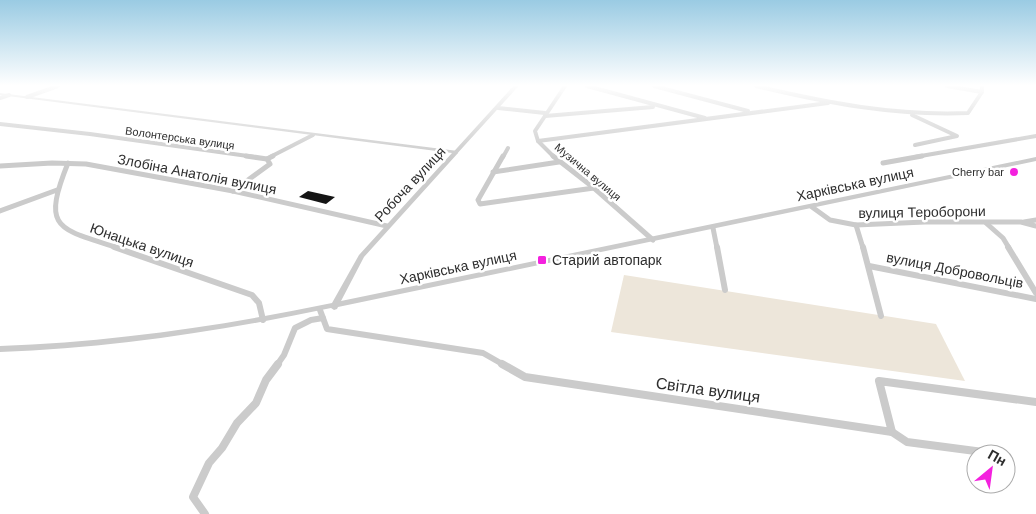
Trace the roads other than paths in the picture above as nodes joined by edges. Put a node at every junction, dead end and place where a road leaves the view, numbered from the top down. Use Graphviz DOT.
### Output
graph roads {
  1 [pos="125,110"];
  2 [pos="496,110"];
  3 [pos="514,110"];
  4 [pos="548,110"];
  5 [pos="602,110"];
  6 [pos="674,110"];
  7 [pos="743,110"];
  8 [pos="768,110"];
  9 [pos="865,110"];
  10 [pos="969,110"];
  11 [pos="751,112"];
  12 [pos="545,114"];
  13 [pos="910,115"];
  14 [pos="709,119"];
  15 [pos="0,124"];
  16 [pos="313,135"];
  17 [pos="1036,136"];
  18 [pos="538,141"];
  19 [pos="915,145"];
  20 [pos="508,148"];
  21 [pos="456,152"];
  22 [pos="268,159"];
  23 [pos="1036,159"];
  24 [pos="559,162"];
  25 [pos="68,163"];
  26 [pos="883,163"];
  27 [pos="0,166"];
  28 [pos="493,172"];
  29 [pos="594,188"];
  30 [pos="57,190"];
  31 [pos="233,190"];
  32 [pos="812,207"];
  33 [pos="0,211"];
  34 [pos="1036,220"];
  35 [pos="986,222"];
  36 [pos="1021,222"];
  37 [pos="856,225"];
  38 [pos="387,226"];
  39 [pos="1036,226"];
  40 [pos="713,228"];
  41 [pos="653,240"];
  42 [pos="869,266"];
  43 [pos="725,290"];
  44 [pos="1036,293"];
  45 [pos="1036,299"];
  46 [pos="334,307"];
  47 [pos="321,314"];
  48 [pos="881,316"];
  49 [pos="263,320"];
  50 [pos="0,349"];
  51 [pos="1036,402"];
  52 [pos="892,432"];
  53 [pos="966,450"];
  54 [pos="206,514"];
  1 -- 16 [label="street"];
  2 -- 21 [label="street, Робоча вулиця"];
  3 -- 12 [label="street"];
  4 -- 12 [label="street, Музична вулиця"];
  5 -- 12 [label="street"];
  6 -- 14 [label="street"];
  7 -- 11 [label="street"];
  8 -- 11 [label="street"];
  9 -- 13 [label="street"];
  10 -- 13 [label="street"];
  11 -- 14 [label="street"];
  12 -- 18 [label="street, Музична вулиця"];
  13 -- 19 [label="street"];
  14 -- 18 [label="street"];
  15 -- 22 [label="street, Волонтерська вулиця"];
  16 -- 21 [label="street"];
  16 -- 22 [label="street"];
  17 -- 26 [label="street"];
  18 -- 24 [label="street, Музична вулиця"];
  20 -- 28 [label="street"];
  21 -- 38 [label="street, Робоча вулиця"];
  22 -- 31 [label="street"];
  23 -- 32 [label="street, Харківська вулиця"];
  24 -- 28 [label="street"];
  24 -- 29 [label="street, Музична вулиця"];
  25 -- 27 [label="street, Злобіна Анатолія вулиця"];
  25 -- 30 [label="street, Юнацька вулиця"];
  25 -- 31 [label="street, Злобіна Анатолія вулиця"];
  28 -- 29 [label="street"];
  29 -- 41 [label="street, Музична вулиця"];
  30 -- 33 [label="street"];
  30 -- 49 [label="street, Юнацька вулиця"];
  31 -- 38 [label="street, Злобіна Анатолія вулиця"];
  32 -- 37 [label="street, вулиця Тероборони"];
  32 -- 40 [label="street, Харківська вулиця"];
  34 -- 36 [label="street"];
  35 -- 36 [label="street, вулиця Тероборони"];
  35 -- 37 [label="street, вулиця Тероборони"];
  35 -- 44 [label="street"];
  36 -- 39 [label="street, вулиця Тероборони"];
  37 -- 42 [label="street"];
  38 -- 46 [label="street, Робоча вулиця"];
  40 -- 41 [label="street, Харківська вулиця"];
  40 -- 43 [label="street"];
  41 -- 46 [label="street, Харківська вулиця"];
  42 -- 45 [label="street, вулиця Добровольців"];
  42 -- 48 [label="street"];
  46 -- 47 [label="street, Харківська вулиця"];
  47 -- 49 [label="street, Харківська вулиця"];
  47 -- 52 [label="street, Світла вулиця"];
  47 -- 54 [label="street"];
  49 -- 50 [label="street, Харківська вулиця"];
  51 -- 52 [label="street"];
  52 -- 53 [label="street"];
}
